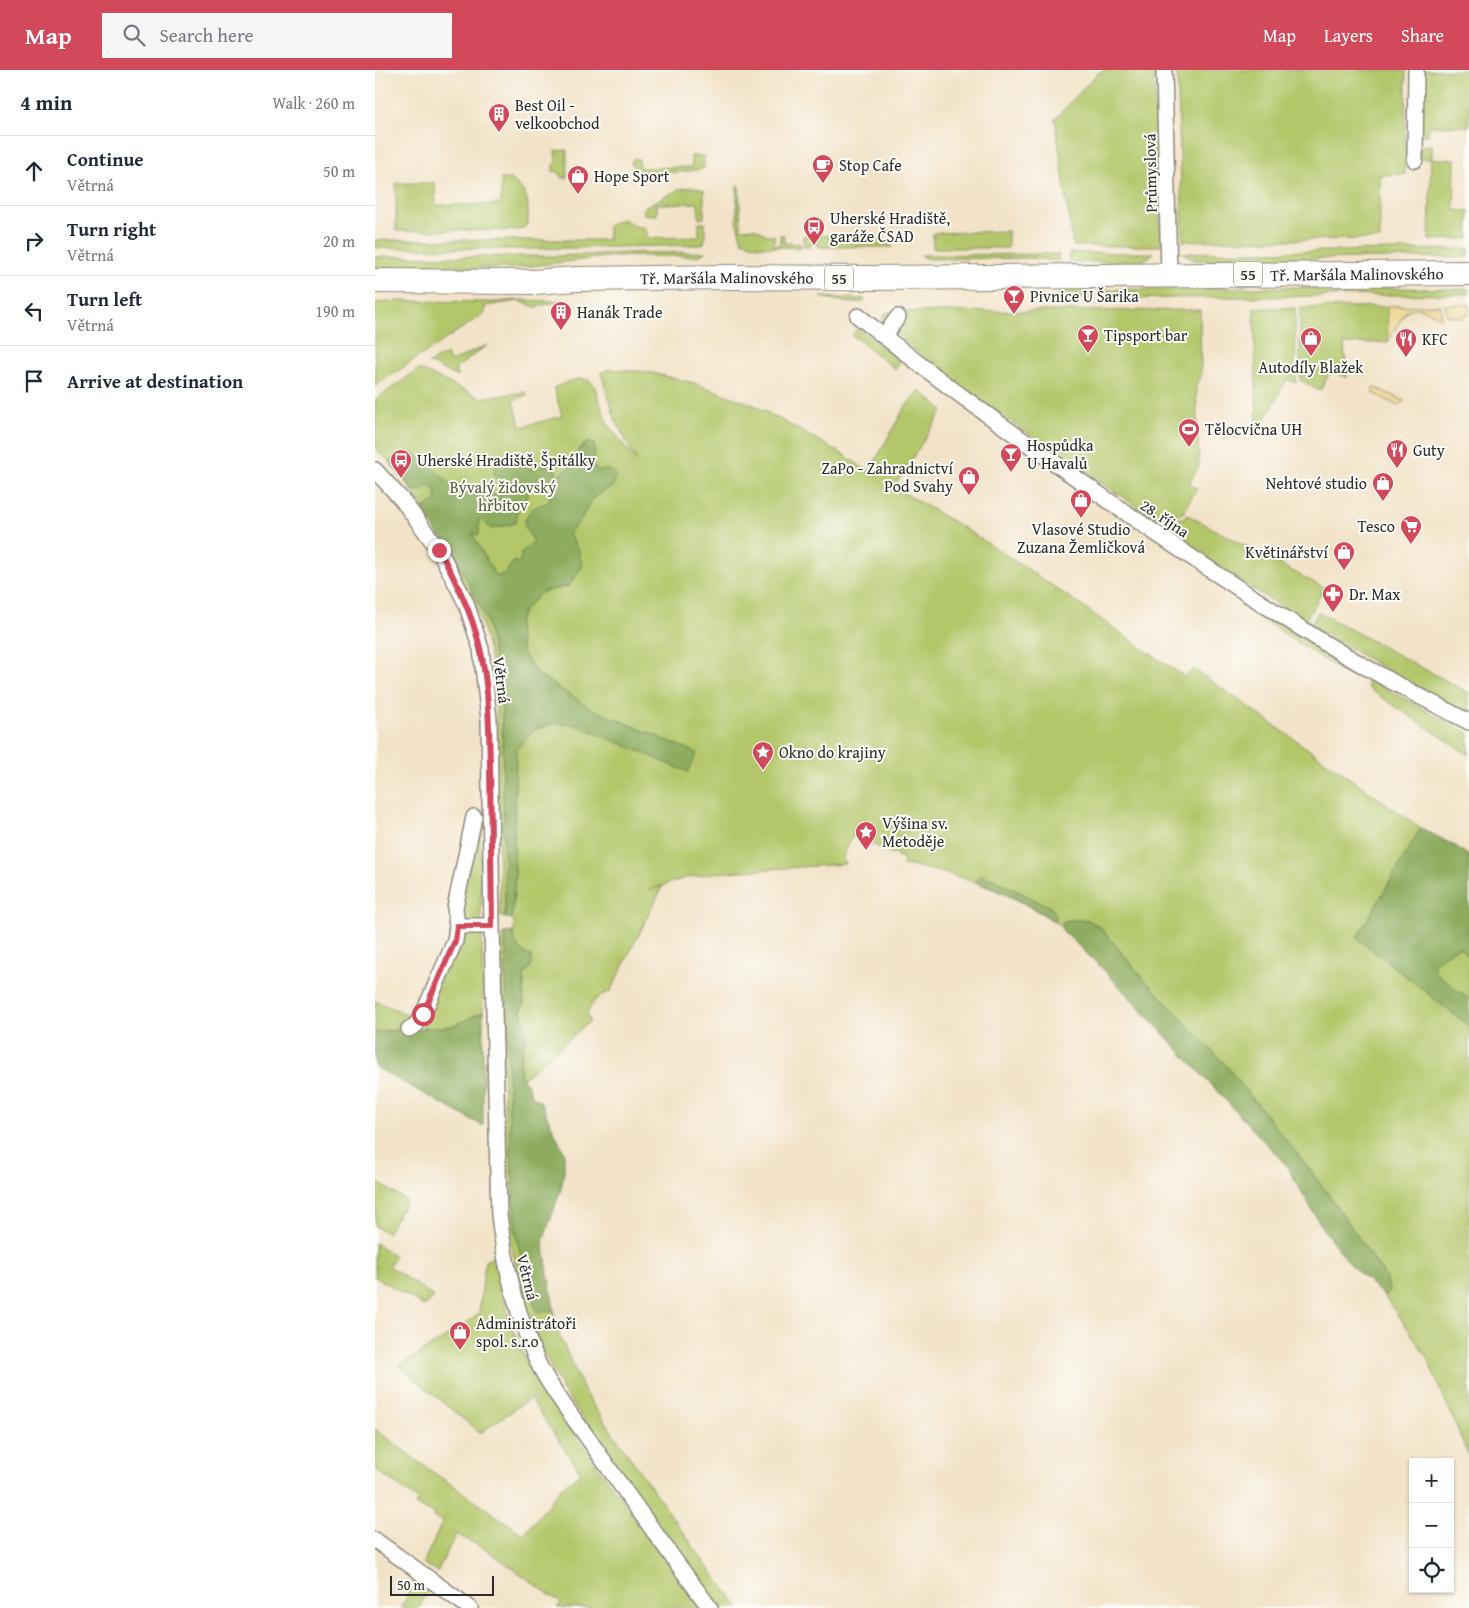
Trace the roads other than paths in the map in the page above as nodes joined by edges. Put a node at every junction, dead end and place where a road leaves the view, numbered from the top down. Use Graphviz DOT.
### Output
graph roads {
  1 [pos="1164,70"];
  2 [pos="1416,70"];
  3 [pos="1415,160"];
  4 [pos="1469,273"];
  5 [pos="1169,275"];
  6 [pos="375,282"];
  7 [pos="858,316"];
  8 [pos="898,317"];
  9 [pos="885,336"];
  10 [pos="375,470"];
  11 [pos="1469,722"];
  12 [pos="474,817"];
  13 [pos="457,926"];
  14 [pos="492,926"];
  15 [pos="409,1028"];
  16 [pos="375,1540"];
  17 [pos="470,1608"];
  18 [pos="710,1608"];
  1 -- 5 [label="street, Průmyslová"];
  2 -- 3 [label="street"];
  4 -- 5 [label="main road, Tř. Maršála Malinovského / 55"];
  5 -- 6 [label="main road, Tř. Maršála Malinovského / 55"];
  7 -- 9 [label="street, 28. října"];
  8 -- 9 [label="street"];
  9 -- 11 [label="street, 28. října"];
  10 -- 14 [label="street, Větrná"];
  12 -- 13 [label="street"];
  13 -- 14 [label="street"];
  13 -- 15 [label="street"];
  14 -- 18 [label="street, Větrná"];
  16 -- 17 [label="street"];
}
